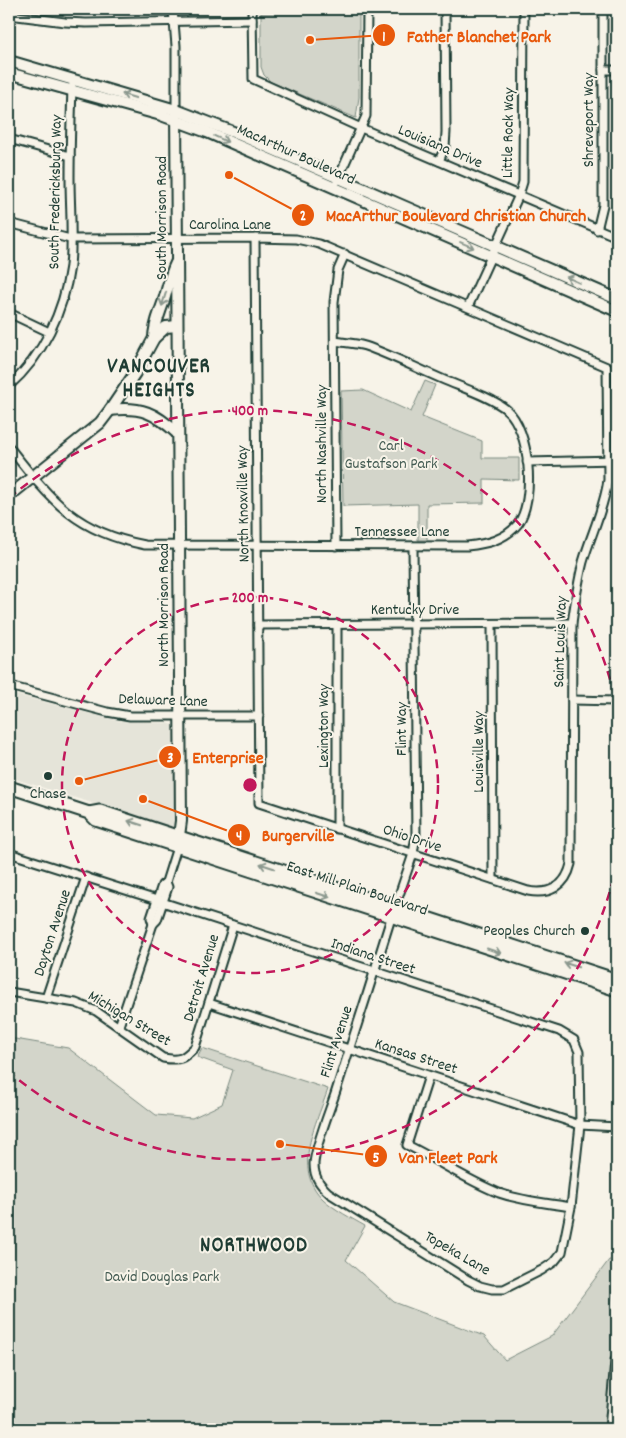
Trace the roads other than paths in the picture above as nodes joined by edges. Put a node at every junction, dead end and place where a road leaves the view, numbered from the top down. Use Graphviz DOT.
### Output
graph roads {
  1 [pos="173,9"];
  2 [pos="252,9"];
  3 [pos="367,9"];
  4 [pos="446,9"];
  5 [pos="524,9"];
  6 [pos="603,9"];
  7 [pos="9,15"];
  8 [pos="174,20"];
  9 [pos="252,20"];
  10 [pos="9,61"];
  11 [pos="603,70"];
  12 [pos="617,70"];
  13 [pos="9,73"];
  14 [pos="72,79"];
  15 [pos="72,91"];
  16 [pos="176,110"];
  17 [pos="176,121"];
  18 [pos="361,128"];
  19 [pos="9,139"];
  20 [pos="70,156"];
  21 [pos="439,161"];
  22 [pos="339,178"];
  23 [pos="334,188"];
  24 [pos="519,196"];
  25 [pos="9,223"];
  26 [pos="597,230"];
  27 [pos="617,237"];
  28 [pos="177,238"];
  29 [pos="255,238"];
  30 [pos="70,239"];
  31 [pos="493,251"];
  32 [pos="345,254"];
  33 [pos="177,260"];
  34 [pos="617,299"];
  35 [pos="468,307"];
  36 [pos="617,311"];
  37 [pos="9,313"];
  38 [pos="177,326"];
  39 [pos="49,332"];
  40 [pos="154,338"];
  41 [pos="335,342"];
  42 [pos="607,367"];
  43 [pos="9,386"];
  44 [pos="110,410"];
  45 [pos="178,434"];
  46 [pos="9,447"];
  47 [pos="609,460"];
  48 [pos="617,460"];
  49 [pos="527,462"];
  50 [pos="32,477"];
  51 [pos="9,496"];
  52 [pos="179,546"];
  53 [pos="258,546"];
  54 [pos="336,546"];
  55 [pos="413,547"];
  56 [pos="572,623"];
  57 [pos="337,624"];
  58 [pos="415,624"];
  59 [pos="492,624"];
  60 [pos="258,625"];
  61 [pos="9,686"];
  62 [pos="572,700"];
  63 [pos="617,701"];
  64 [pos="259,716"];
  65 [pos="180,717"];
  66 [pos="9,787"];
  67 [pos="259,803"];
  68 [pos="337,829"];
  69 [pos="178,842"];
  70 [pos="414,854"];
  71 [pos="9,855"];
  72 [pos="86,877"];
  73 [pos="494,880"];
  74 [pos="556,888"];
  75 [pos="160,901"];
  76 [pos="393,912"];
  77 [pos="233,925"];
  78 [pos="374,972"];
  79 [pos="617,980"];
  80 [pos="617,990"];
  81 [pos="9,992"];
  82 [pos="46,998"];
  83 [pos="209,1003"];
  84 [pos="119,1026"];
  85 [pos="574,1040"];
  86 [pos="349,1050"];
  87 [pos="177,1060"];
  88 [pos="429,1076"];
  89 [pos="580,1125"];
  90 [pos="617,1128"];
  91 [pos="315,1176"];
  92 [pos="570,1207"];
  93 [pos="617,1361"];
  94 [pos="611,1429"];
  1 -- 8 [label="street"];
  2 -- 9 [label="street"];
  3 -- 18 [label="street"];
  4 -- 21 [label="street"];
  5 -- 24 [label="street, Little Rock Way"];
  6 -- 11 [label="street, Shreveport Way"];
  7 -- 8 [label="street"];
  8 -- 9 [label="street"];
  8 -- 16 [label="street"];
  9 -- 18 [label="street, Louisiana Drive"];
  10 -- 14 [label="street, MacArthur Boulevard"];
  11 -- 12 [label="street"];
  11 -- 26 [label="street, Shreveport Way"];
  13 -- 15 [label="street, MacArthur Boulevard"];
  14 -- 15 [label="street, South Fredericksburg Way"];
  16 -- 14 [label="street, MacArthur Boulevard, one-way"];
  15 -- 17 [label="street, MacArthur Boulevard"];
  15 -- 20 [label="street, South Fredericksburg Way"];
  16 -- 17 [label="street, South Morrison Road"];
  16 -- 22 [label="street, MacArthur Boulevard"];
  17 -- 23 [label="street, MacArthur Boulevard, one-way"];
  17 -- 28 [label="street, South Morrison Road"];
  18 -- 21 [label="street, Louisiana Drive"];
  18 -- 22 [label="street"];
  19 -- 20 [label="street"];
  20 -- 30 [label="street, South Fredericksburg Way"];
  21 -- 24 [label="street, Louisiana Drive"];
  22 -- 23 [label="street"];
  22 -- 31 [label="street, MacArthur Boulevard"];
  23 -- 31 [label="street, MacArthur Boulevard, one-way"];
  24 -- 26 [label="street, Louisiana Drive"];
  24 -- 31 [label="street, Little Rock Way"];
  25 -- 30 [label="street, Carolina Lane"];
  26 -- 27 [label="street, Louisiana Drive"];
  28 -- 29 [label="street, Carolina Lane"];
  28 -- 30 [label="street, Carolina Lane"];
  28 -- 33 [label="street, South Morrison Road"];
  29 -- 32 [label="street, Carolina Lane"];
  29 -- 53 [label="street, North Knoxville Way"];
  30 -- 39 [label="street, South Fredericksburg Way"];
  34 -- 31 [label="street, MacArthur Boulevard, one-way"];
  31 -- 35 [label="street, Little Rock Way"];
  31 -- 36 [label="street, MacArthur Boulevard"];
  32 -- 35 [label="street, Carolina Lane"];
  32 -- 41 [label="street, North Nashville Way"];
  33 -- 38 [label="street, South Morrison Road"];
  33 -- 40 [label="street, one-way"];
  35 -- 42 [label="street, Carolina Lane"];
  37 -- 39 [label="street"];
  38 -- 40 [label="street"];
  38 -- 45 [label="street, North Morrison Road"];
  39 -- 43 [label="street, South Fredericksburg Way"];
  40 -- 44 [label="street"];
  41 -- 49 [label="street, Tennessee Lane"];
  41 -- 54 [label="street, North Nashville Way"];
  42 -- 47 [label="street, Saint Louis Way"];
  44 -- 45 [label="street"];
  44 -- 50 [label="street"];
  45 -- 52 [label="street, North Morrison Road"];
  46 -- 50 [label="street, Tennessee Lane"];
  47 -- 48 [label="street"];
  47 -- 49 [label="street"];
  47 -- 56 [label="street, Saint Louis Way"];
  49 -- 55 [label="street, Tennessee Lane"];
  50 -- 51 [label="street"];
  50 -- 52 [label="street, Tennessee Lane"];
  52 -- 53 [label="street, Tennessee Lane"];
  52 -- 65 [label="street, North Morrison Road"];
  53 -- 54 [label="street, Tennessee Lane"];
  53 -- 60 [label="street, North Knoxville Way"];
  54 -- 55 [label="street, Tennessee Lane"];
  55 -- 58 [label="street, Flint Way"];
  56 -- 59 [label="street, Kentucky Drive"];
  56 -- 62 [label="street, Saint Louis Way"];
  57 -- 58 [label="street, Kentucky Drive"];
  57 -- 60 [label="street, Kentucky Drive"];
  57 -- 68 [label="street, Lexington Way"];
  58 -- 59 [label="street, Kentucky Drive"];
  58 -- 70 [label="street, Flint Way"];
  59 -- 73 [label="street, Louisville Way"];
  60 -- 64 [label="street, North Knoxville Way"];
  61 -- 65 [label="street, Delaware Lane"];
  62 -- 63 [label="street"];
  62 -- 74 [label="street, Saint Louis Way"];
  64 -- 65 [label="street, Delaware Lane"];
  64 -- 67 [label="street, North Knoxville Way"];
  65 -- 69 [label="street, North Morrison Road"];
  66 -- 69 [label="main road, East Mill Plain Boulevard"];
  67 -- 68 [label="street, Ohio Drive"];
  68 -- 70 [label="street, Ohio Drive"];
  69 -- 75 [label="street, North Morrison Road"];
  69 -- 76 [label="main road, East Mill Plain Boulevard"];
  70 -- 73 [label="street, Ohio Drive"];
  70 -- 76 [label="street, Flint Way"];
  71 -- 72 [label="street, Indiana Street"];
  72 -- 75 [label="street, Indiana Street"];
  72 -- 82 [label="street, Dayton Avenue"];
  73 -- 74 [label="street, Ohio Drive"];
  75 -- 77 [label="street, Indiana Street"];
  75 -- 84 [label="street, North Morrison Road"];
  76 -- 78 [label="street, Flint Avenue"];
  79 -- 76 [label="main road, East Mill Plain Boulevard, one-way"];
  76 -- 80 [label="main road, East Mill Plain Boulevard, one-way"];
  77 -- 78 [label="street, Indiana Street"];
  77 -- 83 [label="street, Detroit Avenue"];
  78 -- 85 [label="street, Indiana Street"];
  78 -- 86 [label="street, Flint Avenue"];
  81 -- 82 [label="street, Michigan Street"];
  82 -- 84 [label="street, Michigan Street"];
  83 -- 86 [label="street, Kansas Street"];
  83 -- 87 [label="street, Detroit Avenue"];
  84 -- 87 [label="street, Michigan Street"];
  85 -- 89 [label="street, Topeka Lane"];
  86 -- 88 [label="street, Kansas Street"];
  86 -- 91 [label="street, Flint Avenue"];
  88 -- 89 [label="street, Kansas Street"];
  88 -- 92 [label="street"];
  89 -- 90 [label="street, Kansas Street"];
  89 -- 92 [label="street, Topeka Lane"];
  91 -- 92 [label="street, Topeka Lane"];
  93 -- 94 [label="main road"];
}
